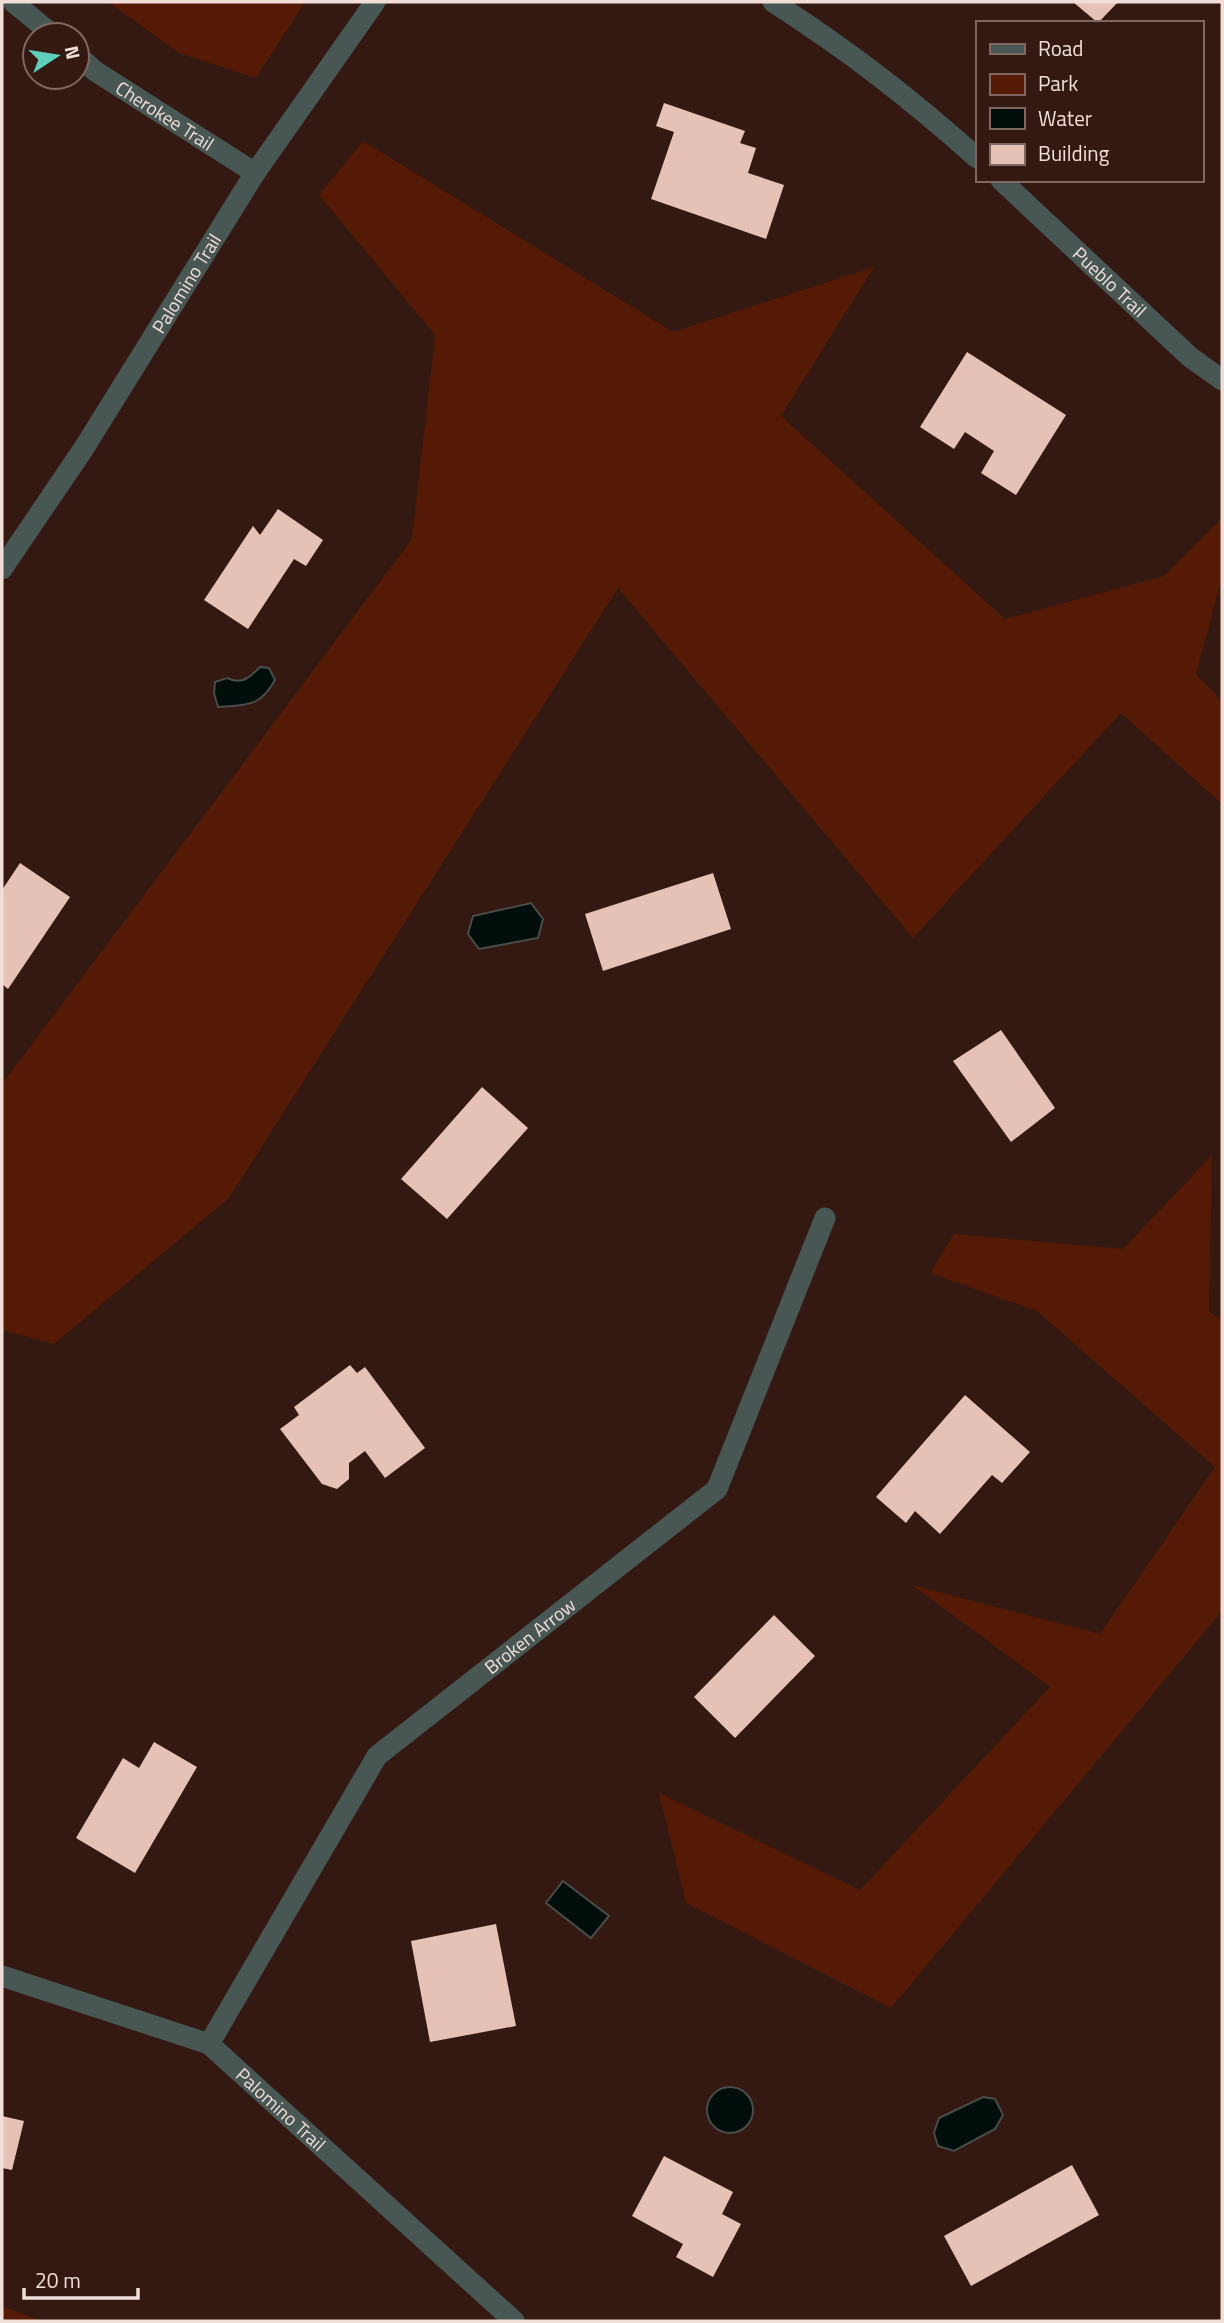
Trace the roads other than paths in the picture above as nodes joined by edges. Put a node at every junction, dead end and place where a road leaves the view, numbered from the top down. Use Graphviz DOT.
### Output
graph roads {
  1 [pos="13,2"];
  2 [pos="375,2"];
  3 [pos="773,2"];
  4 [pos="36,21"];
  5 [pos="91,67"];
  6 [pos="976,157"];
  7 [pos="255,173"];
  8 [pos="1003,182"];
  9 [pos="1222,380"];
  10 [pos="2,569"];
  11 [pos="825,1218"];
  12 [pos="2,1976"];
  13 [pos="209,2044"];
  14 [pos="514,2321"];
  1 -- 4 [label="street"];
  2 -- 7 [label="street, Palomino Trail"];
  3 -- 6 [label="street"];
  5 -- 7 [label="street, Cherokee Trail"];
  7 -- 10 [label="street, Palomino Trail"];
  8 -- 9 [label="street, Pueblo Trail"];
  11 -- 13 [label="street, Broken Arrow"];
  12 -- 13 [label="street, Palomino Trail"];
  13 -- 14 [label="street, Palomino Trail"];
}
